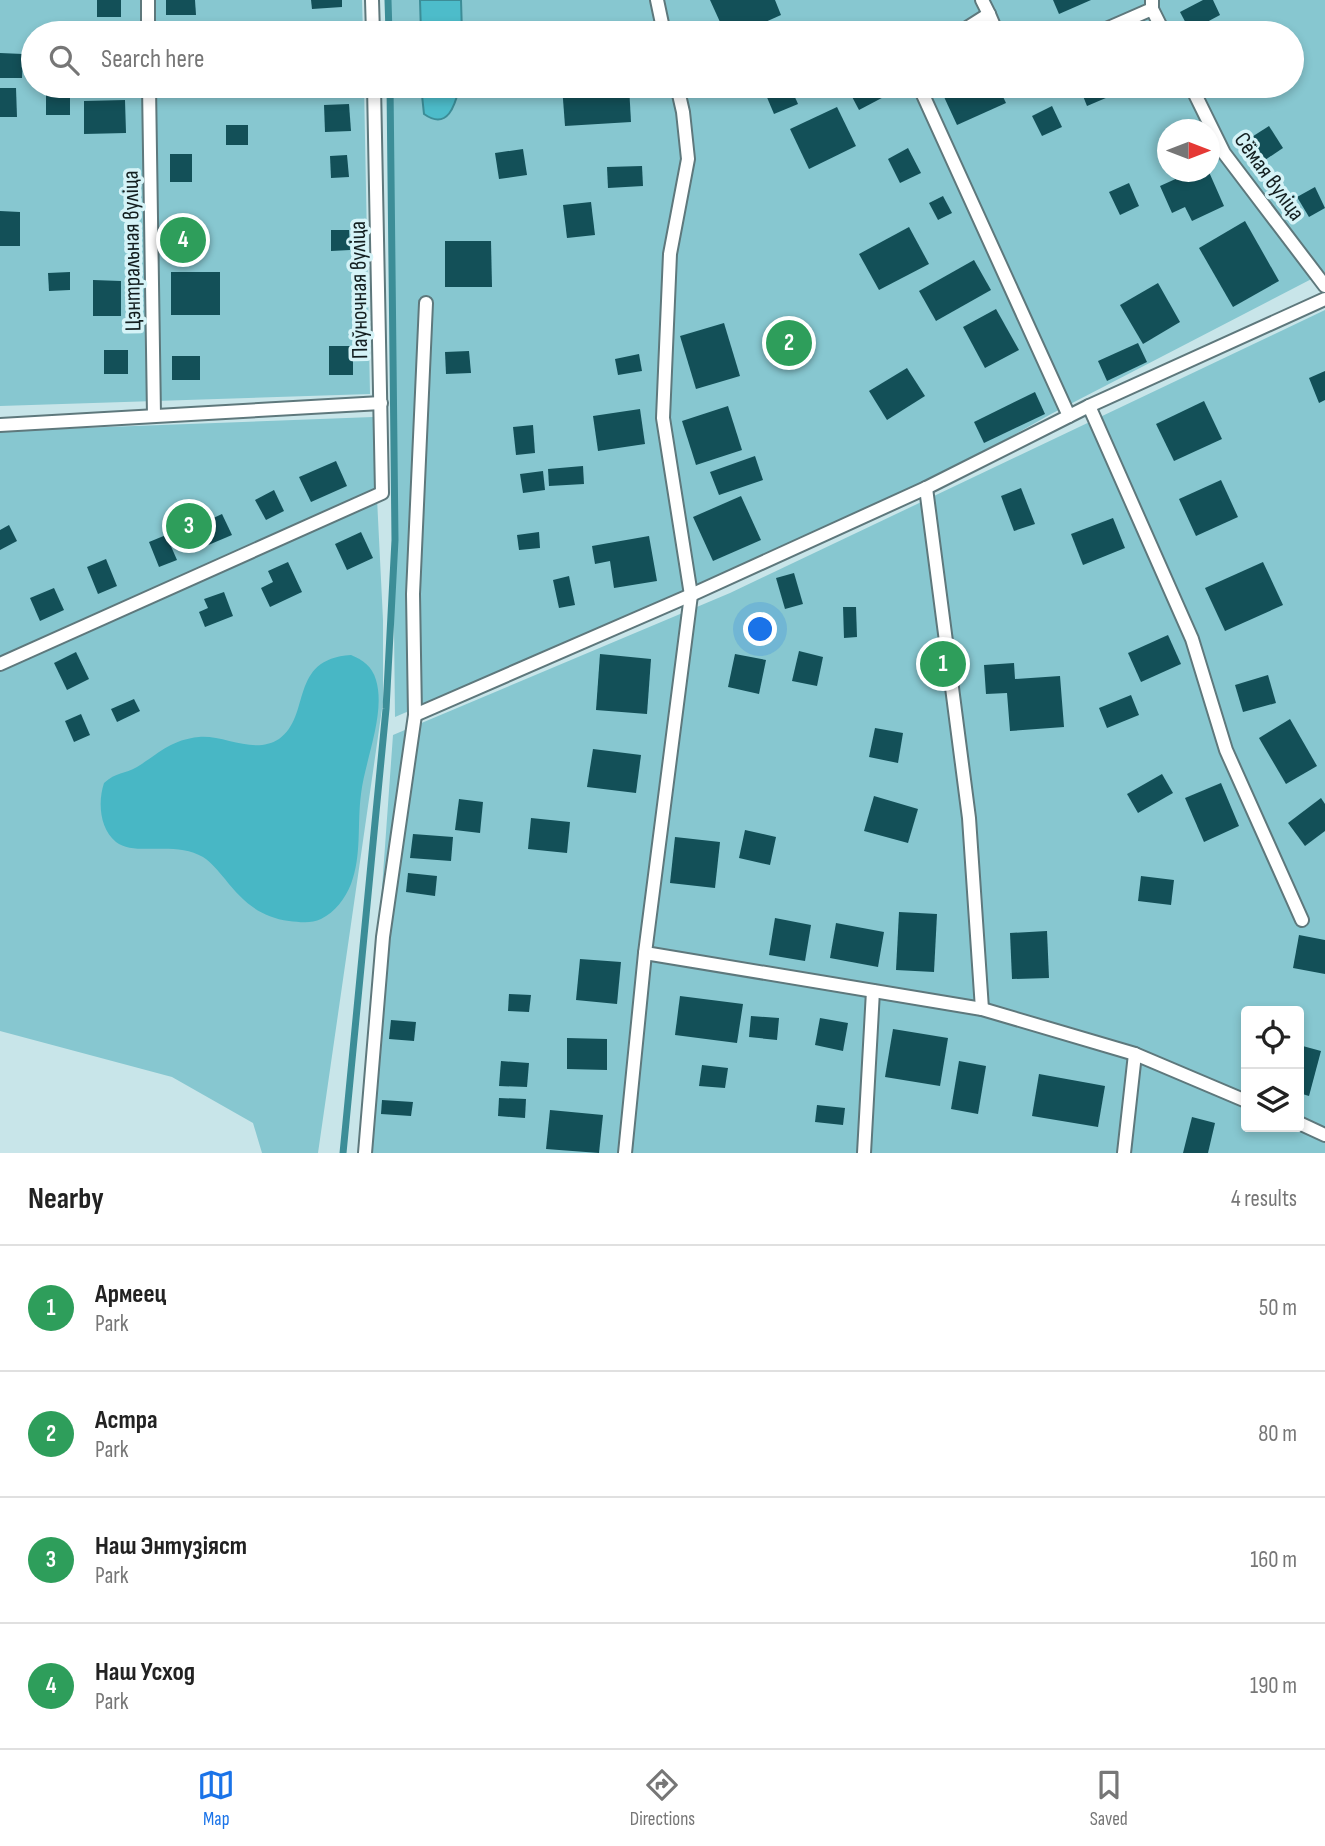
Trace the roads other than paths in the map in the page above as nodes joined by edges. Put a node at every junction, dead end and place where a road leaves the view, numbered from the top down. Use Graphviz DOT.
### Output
graph roads {
  1 [pos="148,0"];
  2 [pos="372,0"];
  3 [pos="657,0"];
  4 [pos="982,0"];
  5 [pos="1152,4"];
  6 [pos="989,14"];
  7 [pos="148,21"];
  8 [pos="373,21"];
  9 [pos="661,21"];
  10 [pos="978,21"];
  11 [pos="992,21"];
  12 [pos="1120,21"];
  13 [pos="1159,21"];
  14 [pos="149,98"];
  15 [pos="374,98"];
  16 [pos="680,98"];
  17 [pos="924,98"];
  18 [pos="1197,98"];
  19 [pos="1325,286"];
  20 [pos="1325,299"];
  21 [pos="426,303"];
  22 [pos="381,403"];
  23 [pos="1089,406"];
  24 [pos="154,415"];
  25 [pos="1069,416"];
  26 [pos="0,425"];
  27 [pos="926,488"];
  28 [pos="691,595"];
  29 [pos="0,664"];
  30 [pos="415,715"];
  31 [pos="1302,920"];
  32 [pos="645,953"];
  33 [pos="873,991"];
  34 [pos="982,1009"];
  35 [pos="1135,1054"];
  36 [pos="1241,1099"];
  37 [pos="1304,1126"];
  38 [pos="1325,1135"];
  39 [pos="365,1153"];
  40 [pos="625,1153"];
  41 [pos="864,1153"];
  42 [pos="1124,1153"];
  1 -- 7 [label="lane"];
  2 -- 8 [label="lane"];
  3 -- 9 [label="lane"];
  4 -- 6 [label="lane"];
  5 -- 12 [label="lane"];
  5 -- 13 [label="lane"];
  6 -- 10 [label="lane"];
  6 -- 11 [label="lane"];
  14 -- 24 [label="lane, Цэнтральная вуліца"];
  15 -- 22 [label="lane, Паўночная вуліца"];
  16 -- 28 [label="lane"];
  17 -- 25 [label="lane"];
  18 -- 19 [label="lane, Сёмая вуліца"];
  20 -- 23 [label="lane"];
  21 -- 30 [label="lane"];
  22 -- 24 [label="lane"];
  22 -- 29 [label="lane, Паўночная вуліца"];
  23 -- 25 [label="lane"];
  23 -- 31 [label="lane"];
  24 -- 26 [label="lane"];
  25 -- 27 [label="lane"];
  27 -- 28 [label="lane"];
  27 -- 34 [label="lane"];
  28 -- 30 [label="lane"];
  28 -- 32 [label="lane"];
  30 -- 39 [label="lane"];
  32 -- 33 [label="lane"];
  32 -- 40 [label="lane"];
  33 -- 34 [label="lane"];
  33 -- 41 [label="lane"];
  34 -- 35 [label="lane"];
  35 -- 36 [label="lane"];
  35 -- 42 [label="lane"];
  37 -- 38 [label="lane"];
}
